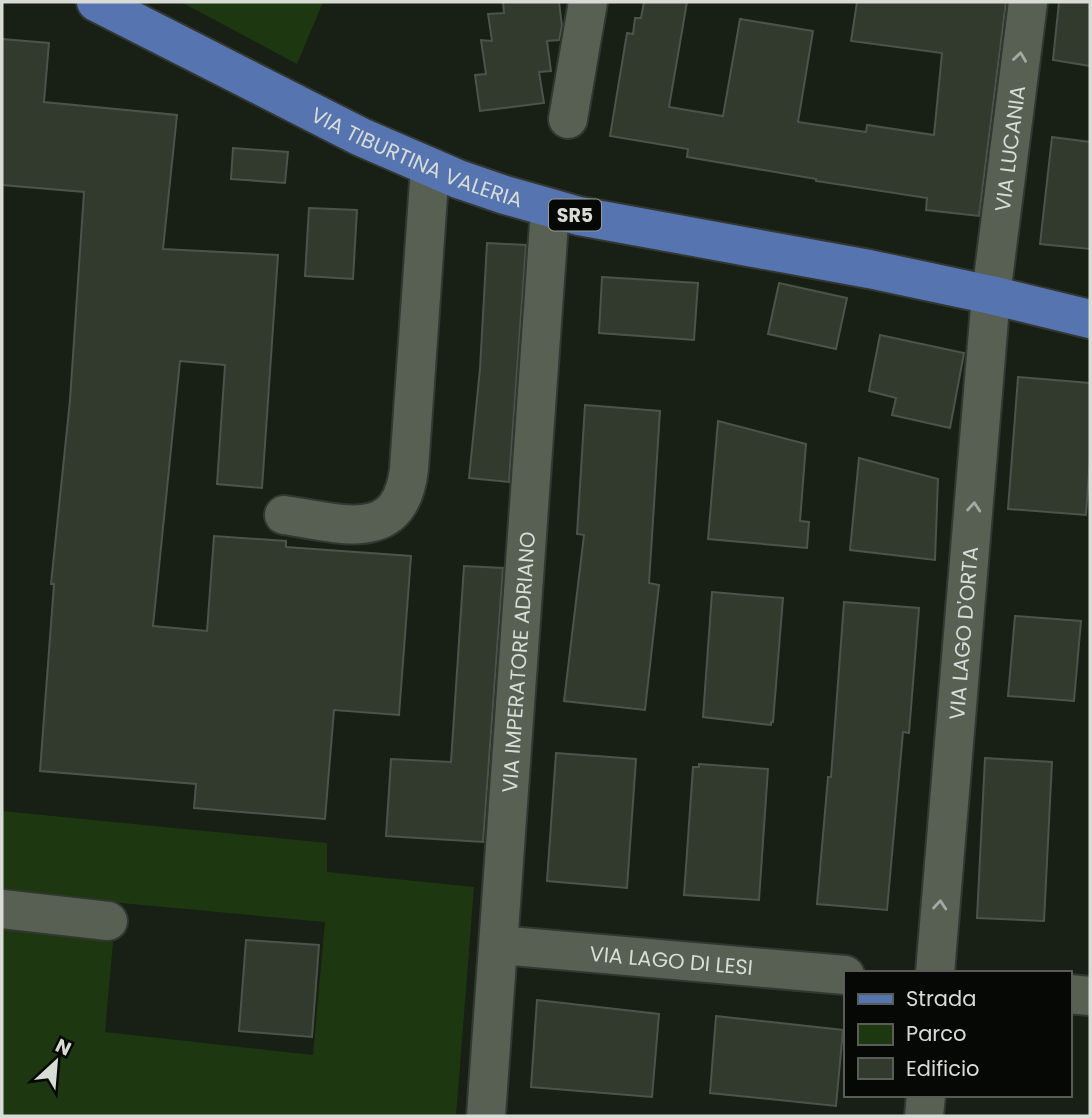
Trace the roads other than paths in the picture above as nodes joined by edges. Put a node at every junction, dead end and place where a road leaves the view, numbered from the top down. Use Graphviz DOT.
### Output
graph roads {
  1 [pos="96,2"];
  2 [pos="588,2"];
  3 [pos="1028,2"];
  4 [pos="568,119"];
  5 [pos="430,167"];
  6 [pos="550,209"];
  7 [pos="991,295"];
  8 [pos="1090,319"];
  9 [pos="285,515"];
  10 [pos="2,909"];
  11 [pos="108,921"];
  12 [pos="499,945"];
  13 [pos="935,971"];
  14 [pos="844,975"];
  15 [pos="1071,994"];
  16 [pos="1090,996"];
  17 [pos="926,1097"];
  18 [pos="486,1116"];
  19 [pos="924,1116"];
  1 -- 5 [label="main road, VIA TIBURTINA VALERIA / SR5"];
  2 -- 4 [label="street"];
  7 -- 3 [label="street, VIA LUCANIA, one-way"];
  5 -- 6 [label="main road, VIA TIBURTINA VALERIA / SR5"];
  5 -- 9 [label="street"];
  6 -- 7 [label="main road, VIA TIBURTINA VALERIA / SR5"];
  6 -- 12 [label="street, VIA IMPERATORE ADRIANO"];
  7 -- 8 [label="main road, VIA TIBURTINA VALERIA / SR5"];
  13 -- 7 [label="street, VIA LAGO D'ORTA, one-way"];
  10 -- 11 [label="street"];
  12 -- 14 [label="street, VIA LAGO DI LESI"];
  12 -- 18 [label="street, VIA IMPERATORE ADRIANO"];
  15 -- 16 [label="street"];
  17 -- 19 [label="street"];
}
